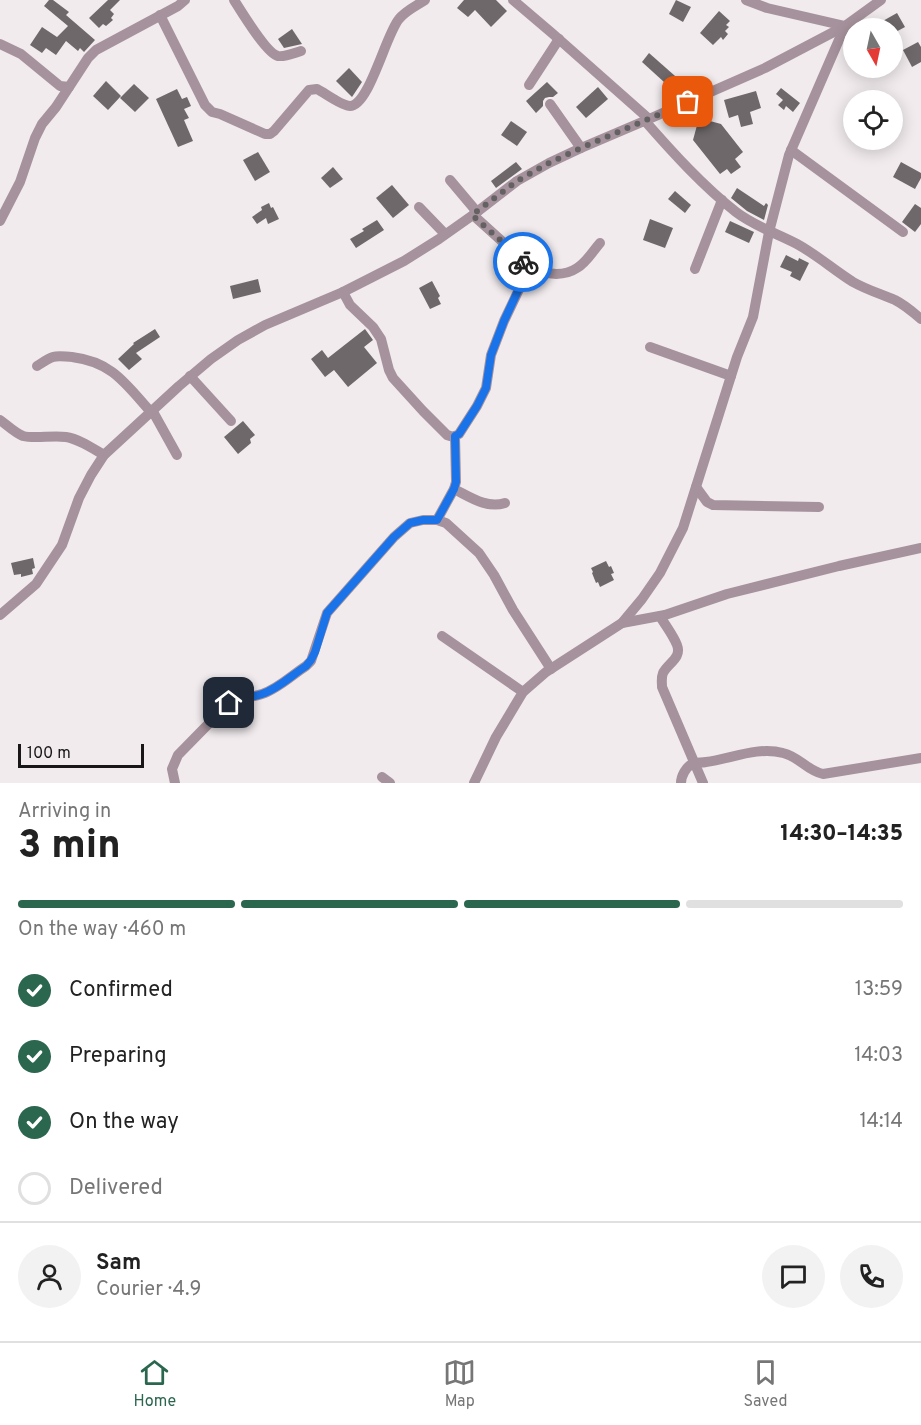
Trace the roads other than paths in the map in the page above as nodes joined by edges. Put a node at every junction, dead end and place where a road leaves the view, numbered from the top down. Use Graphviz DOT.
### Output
graph roads {
  1 [pos="185,0"];
  2 [pos="234,0"];
  3 [pos="425,0"];
  4 [pos="513,0"];
  5 [pos="746,0"];
  6 [pos="881,0"];
  7 [pos="160,15"];
  8 [pos="856,18"];
  9 [pos="843,26"];
  10 [pos="843,27"];
  11 [pos="843,31"];
  12 [pos="559,39"];
  13 [pos="0,44"];
  14 [pos="301,51"];
  15 [pos="529,86"];
  16 [pos="69,87"];
  17 [pos="549,104"];
  18 [pos="647,120"];
  19 [pos="581,148"];
  20 [pos="791,150"];
  21 [pos="450,180"];
  22 [pos="722,200"];
  23 [pos="419,207"];
  24 [pos="475,214"];
  25 [pos="0,221"];
  26 [pos="769,232"];
  27 [pos="903,232"];
  28 [pos="445,234"];
  29 [pos="600,243"];
  30 [pos="524,268"];
  31 [pos="695,269"];
  32 [pos="343,292"];
  33 [pos="921,320"];
  34 [pos="650,347"];
  35 [pos="37,366"];
  36 [pos="190,376"];
  37 [pos="731,376"];
  38 [pos="151,411"];
  39 [pos="0,420"];
  40 [pos="231,421"];
  41 [pos="455,436"];
  42 [pos="104,455"];
  43 [pos="177,455"];
  44 [pos="696,487"];
  45 [pos="454,489"];
  46 [pos="505,503"];
  47 [pos="819,507"];
  48 [pos="437,520"];
  49 [pos="921,548"];
  50 [pos="0,615"];
  51 [pos="660,616"];
  52 [pos="622,623"];
  53 [pos="442,636"];
  54 [pos="551,669"];
  55 [pos="523,692"];
  56 [pos="921,758"];
  57 [pos="694,762"];
  58 [pos="175,783"];
  59 [pos="474,783"];
  60 [pos="681,783"];
  61 [pos="703,783"];
  1 -- 7 [label="street"];
  2 -- 14 [label="street"];
  3 -- 7 [label="street"];
  4 -- 12 [label="street"];
  5 -- 9 [label="street"];
  6 -- 8 [label="street"];
  7 -- 16 [label="street"];
  10 -- 18 [label="street"];
  11 -- 20 [label="street"];
  12 -- 15 [label="street"];
  12 -- 18 [label="street"];
  13 -- 16 [label="street"];
  16 -- 25 [label="street"];
  17 -- 19 [label="street"];
  18 -- 19 [label="street"];
  18 -- 22 [label="street"];
  19 -- 24 [label="street"];
  20 -- 26 [label="street"];
  20 -- 27 [label="street"];
  21 -- 24 [label="street"];
  22 -- 26 [label="street"];
  22 -- 31 [label="street"];
  23 -- 28 [label="street"];
  24 -- 28 [label="street"];
  24 -- 30 [label="street"];
  26 -- 33 [label="street"];
  26 -- 37 [label="street"];
  28 -- 32 [label="street"];
  29 -- 30 [label="street"];
  30 -- 41 [label="street"];
  32 -- 36 [label="street"];
  32 -- 41 [label="street"];
  34 -- 37 [label="street"];
  35 -- 38 [label="street"];
  36 -- 38 [label="street"];
  36 -- 40 [label="street"];
  37 -- 44 [label="street"];
  38 -- 42 [label="street"];
  38 -- 43 [label="street"];
  39 -- 42 [label="street"];
  41 -- 45 [label="street"];
  42 -- 50 [label="street"];
  44 -- 47 [label="street"];
  44 -- 52 [label="street"];
  45 -- 46 [label="street"];
  45 -- 48 [label="street"];
  48 -- 54 [label="street"];
  48 -- 58 [label="street"];
  49 -- 51 [label="street"];
  51 -- 52 [label="street"];
  51 -- 57 [label="street"];
  52 -- 54 [label="street"];
  53 -- 55 [label="street"];
  54 -- 55 [label="street"];
  55 -- 59 [label="street"];
  56 -- 57 [label="street"];
  57 -- 60 [label="street"];
  57 -- 61 [label="street"];
}
